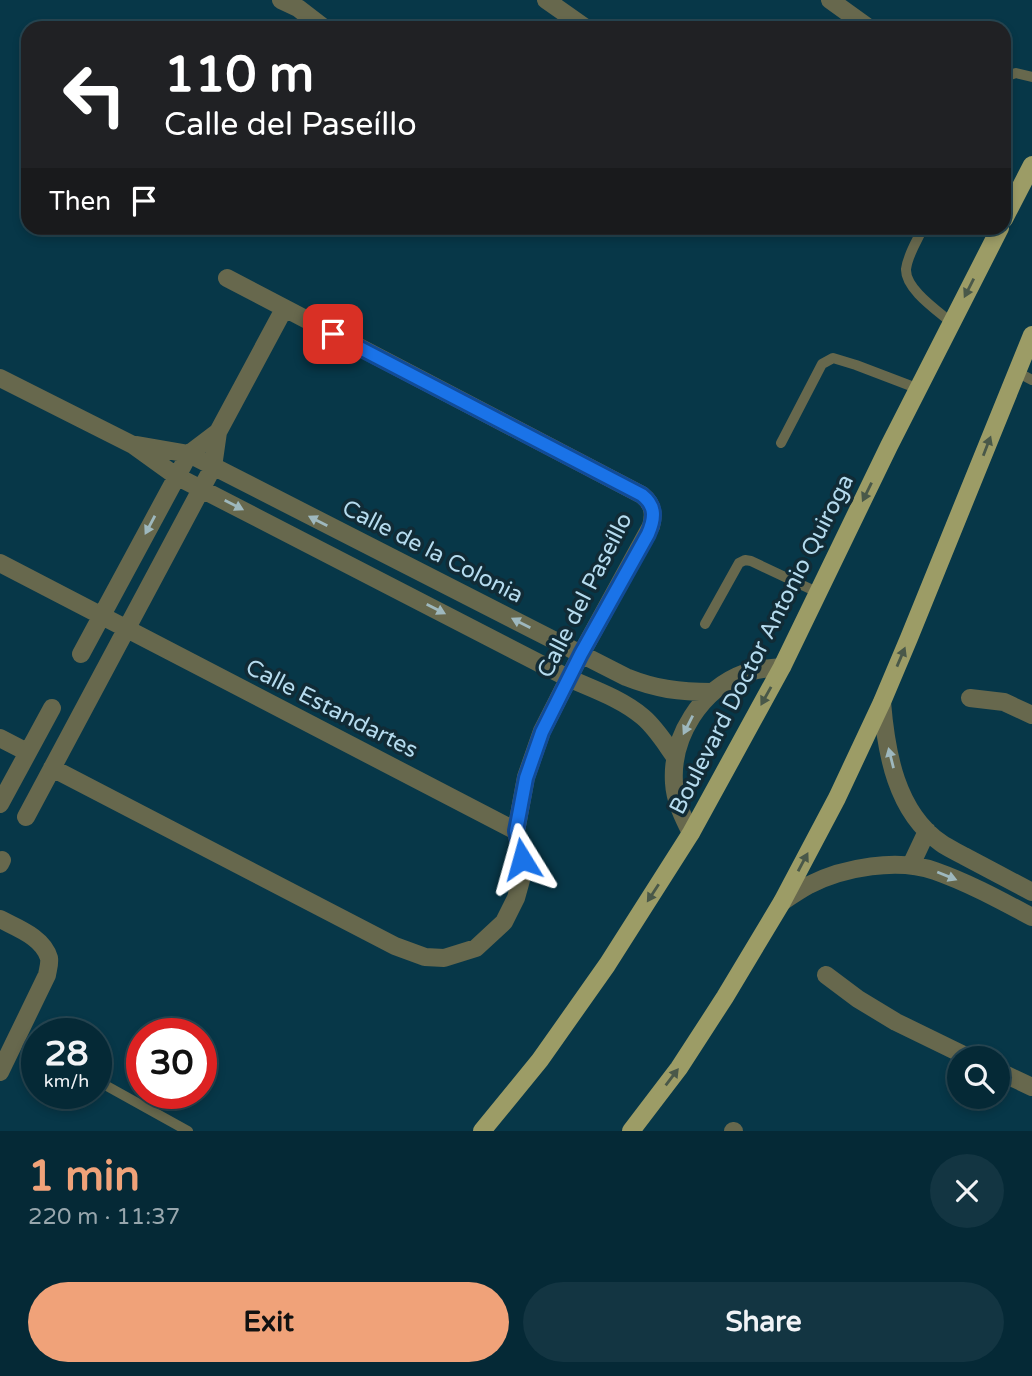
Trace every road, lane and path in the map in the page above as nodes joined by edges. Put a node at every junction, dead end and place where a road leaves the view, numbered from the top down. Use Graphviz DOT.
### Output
graph roads {
  1 [pos="546,0"];
  2 [pos="830,0"];
  3 [pos="294,3"];
  4 [pos="316,21"];
  5 [pos="576,21"];
  6 [pos="856,21"];
  7 [pos="1011,75"];
  8 [pos="1032,77"];
  9 [pos="1032,165"];
  10 [pos="1011,206"];
  11 [pos="919,235"];
  12 [pos="996,235"];
  13 [pos="227,278"];
  14 [pos="284,309"];
  15 [pos="952,323"];
  16 [pos="1032,335"];
  17 [pos="1024,376"];
  18 [pos="0,378"];
  19 [pos="919,388"];
  20 [pos="218,432"];
  21 [pos="781,443"];
  22 [pos="133,445"];
  23 [pos="188,454"];
  24 [pos="213,467"];
  25 [pos="176,476"];
  26 [pos="200,488"];
  27 [pos="0,563"];
  28 [pos="819,593"];
  29 [pos="101,615"];
  30 [pos="705,624"];
  31 [pos="126,629"];
  32 [pos="81,654"];
  33 [pos="581,654"];
  34 [pos="782,667"];
  35 [pos="568,678"];
  36 [pos="712,692"];
  37 [pos="970,698"];
  38 [pos="882,702"];
  39 [pos="52,708"];
  40 [pos="1032,715"];
  41 [pos="0,738"];
  42 [pos="27,752"];
  43 [pos="675,757"];
  44 [pos="52,768"];
  45 [pos="0,804"];
  46 [pos="26,817"];
  47 [pos="516,831"];
  48 [pos="928,831"];
  49 [pos="691,834"];
  50 [pos="911,865"];
  51 [pos="1032,892"];
  52 [pos="782,902"];
  53 [pos="1032,917"];
  54 [pos="0,919"];
  55 [pos="826,975"];
  56 [pos="947,1047"];
  57 [pos="0,1072"];
  58 [pos="1010,1076"];
  59 [pos="1032,1087"];
  60 [pos="112,1089"];
  61 [pos="188,1131"];
  62 [pos="482,1131"];
  63 [pos="631,1131"];
  1 -- 5 [label="street"];
  2 -- 6 [label="street"];
  3 -- 4 [label="street"];
  7 -- 8 [label="lane"];
  9 -- 10 [label="main road"];
  11 -- 15 [label="lane"];
  12 -- 15 [label="main road, Boulevard Doctor Antonio Quiroga, one-way"];
  13 -- 14 [label="street, Calle del Paseíllo"];
  14 -- 20 [label="street"];
  14 -- 33 [label="street, Calle del Paseíllo"];
  15 -- 19 [label="main road, Boulevard Doctor Antonio Quiroga"];
  16 -- 17 [label="main road"];
  38 -- 17 [label="main road, one-way"];
  18 -- 22 [label="street, Calle de la Colonia"];
  19 -- 21 [label="lane"];
  19 -- 28 [label="main road, Boulevard Doctor Antonio Quiroga, one-way"];
  20 -- 23 [label="street"];
  20 -- 24 [label="street"];
  22 -- 23 [label="street, Calle de la Colonia"];
  22 -- 25 [label="street, Calle de la Colonia"];
  23 -- 24 [label="street, Calle de la Colonia"];
  23 -- 25 [label="street"];
  24 -- 26 [label="street"];
  33 -- 24 [label="street, Calle de la Colonia, one-way"];
  25 -- 26 [label="street, Calle de la Colonia"];
  25 -- 29 [label="street, one-way"];
  26 -- 31 [label="street"];
  26 -- 35 [label="street, Calle de la Colonia, one-way"];
  27 -- 29 [label="street, Calle Estandartes"];
  28 -- 30 [label="lane"];
  28 -- 34 [label="main road, Boulevard Doctor Antonio Quiroga"];
  29 -- 31 [label="street, Calle Estandartes"];
  29 -- 32 [label="street"];
  31 -- 44 [label="street"];
  31 -- 47 [label="street, Calle Estandartes"];
  33 -- 35 [label="street, Calle del Paseíllo"];
  33 -- 36 [label="street, Calle de la Colonia"];
  34 -- 36 [label="street"];
  34 -- 49 [label="main road, Boulevard Doctor Antonio Quiroga, one-way"];
  35 -- 43 [label="street, Calle de la Colonia"];
  35 -- 47 [label="street, Calle del Paseíllo"];
  36 -- 43 [label="street, one-way"];
  37 -- 40 [label="street"];
  48 -- 38 [label="street, one-way"];
  52 -- 38 [label="main road, one-way"];
  39 -- 42 [label="street"];
  41 -- 42 [label="street"];
  42 -- 45 [label="street"];
  43 -- 49 [label="street"];
  44 -- 46 [label="street"];
  44 -- 47 [label="street, Calle del Paseíllo"];
  48 -- 50 [label="street"];
  48 -- 51 [label="street"];
  49 -- 62 [label="main road, Boulevard Doctor Antonio Quiroga, one-way"];
  50 -- 52 [label="street"];
  50 -- 53 [label="street, one-way"];
  63 -- 52 [label="main road, one-way"];
  54 -- 57 [label="street"];
  55 -- 56 [label="street"];
  58 -- 59 [label="street"];
  60 -- 61 [label="lane"];
}
